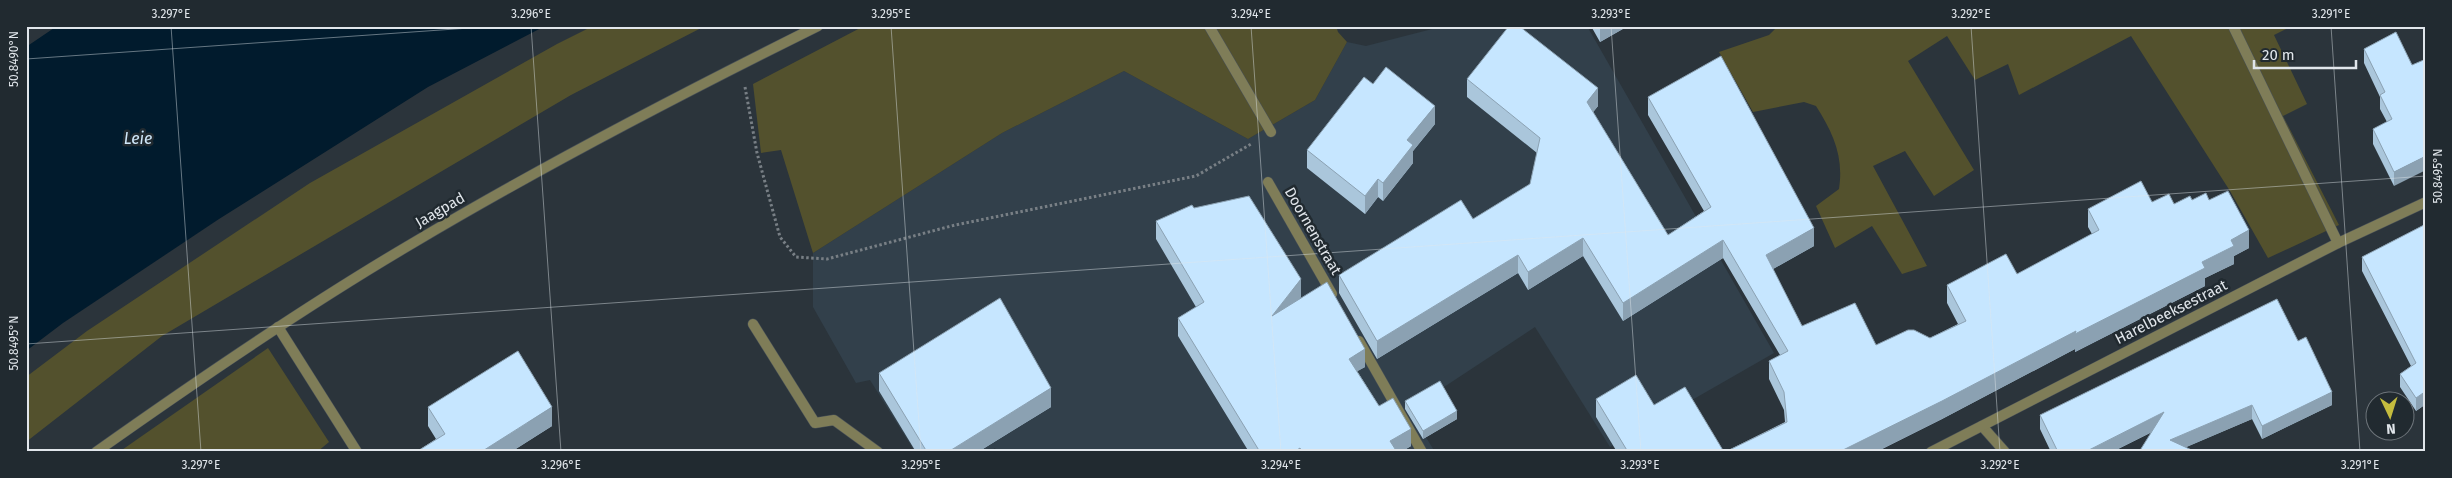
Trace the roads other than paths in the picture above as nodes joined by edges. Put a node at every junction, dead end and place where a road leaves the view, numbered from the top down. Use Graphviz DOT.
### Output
graph roads {
  1 [pos="818,26"];
  2 [pos="1209,26"];
  3 [pos="2233,26"];
  4 [pos="1271,132"];
  5 [pos="1268,182"];
  6 [pos="2426,202"];
  7 [pos="2338,243"];
  8 [pos="1335,300"];
  9 [pos="753,324"];
  10 [pos="278,327"];
  11 [pos="1354,334"];
  12 [pos="1982,426"];
  13 [pos="96,452"];
  14 [pos="357,452"];
  15 [pos="878,452"];
  16 [pos="1422,452"];
  17 [pos="1931,452"];
  18 [pos="2005,452"];
  1 -- 10 [label="street, Jaagpad"];
  2 -- 4 [label="street"];
  3 -- 7 [label="street"];
  5 -- 8 [label="street, Doornenstraat"];
  6 -- 7 [label="street, Harelbeeksestraat"];
  7 -- 12 [label="street, Harelbeeksestraat"];
  9 -- 15 [label="street"];
  10 -- 13 [label="street, Jaagpad"];
  10 -- 14 [label="street"];
  11 -- 16 [label="street"];
  12 -- 17 [label="street, Harelbeeksestraat"];
  12 -- 18 [label="street"];
}
